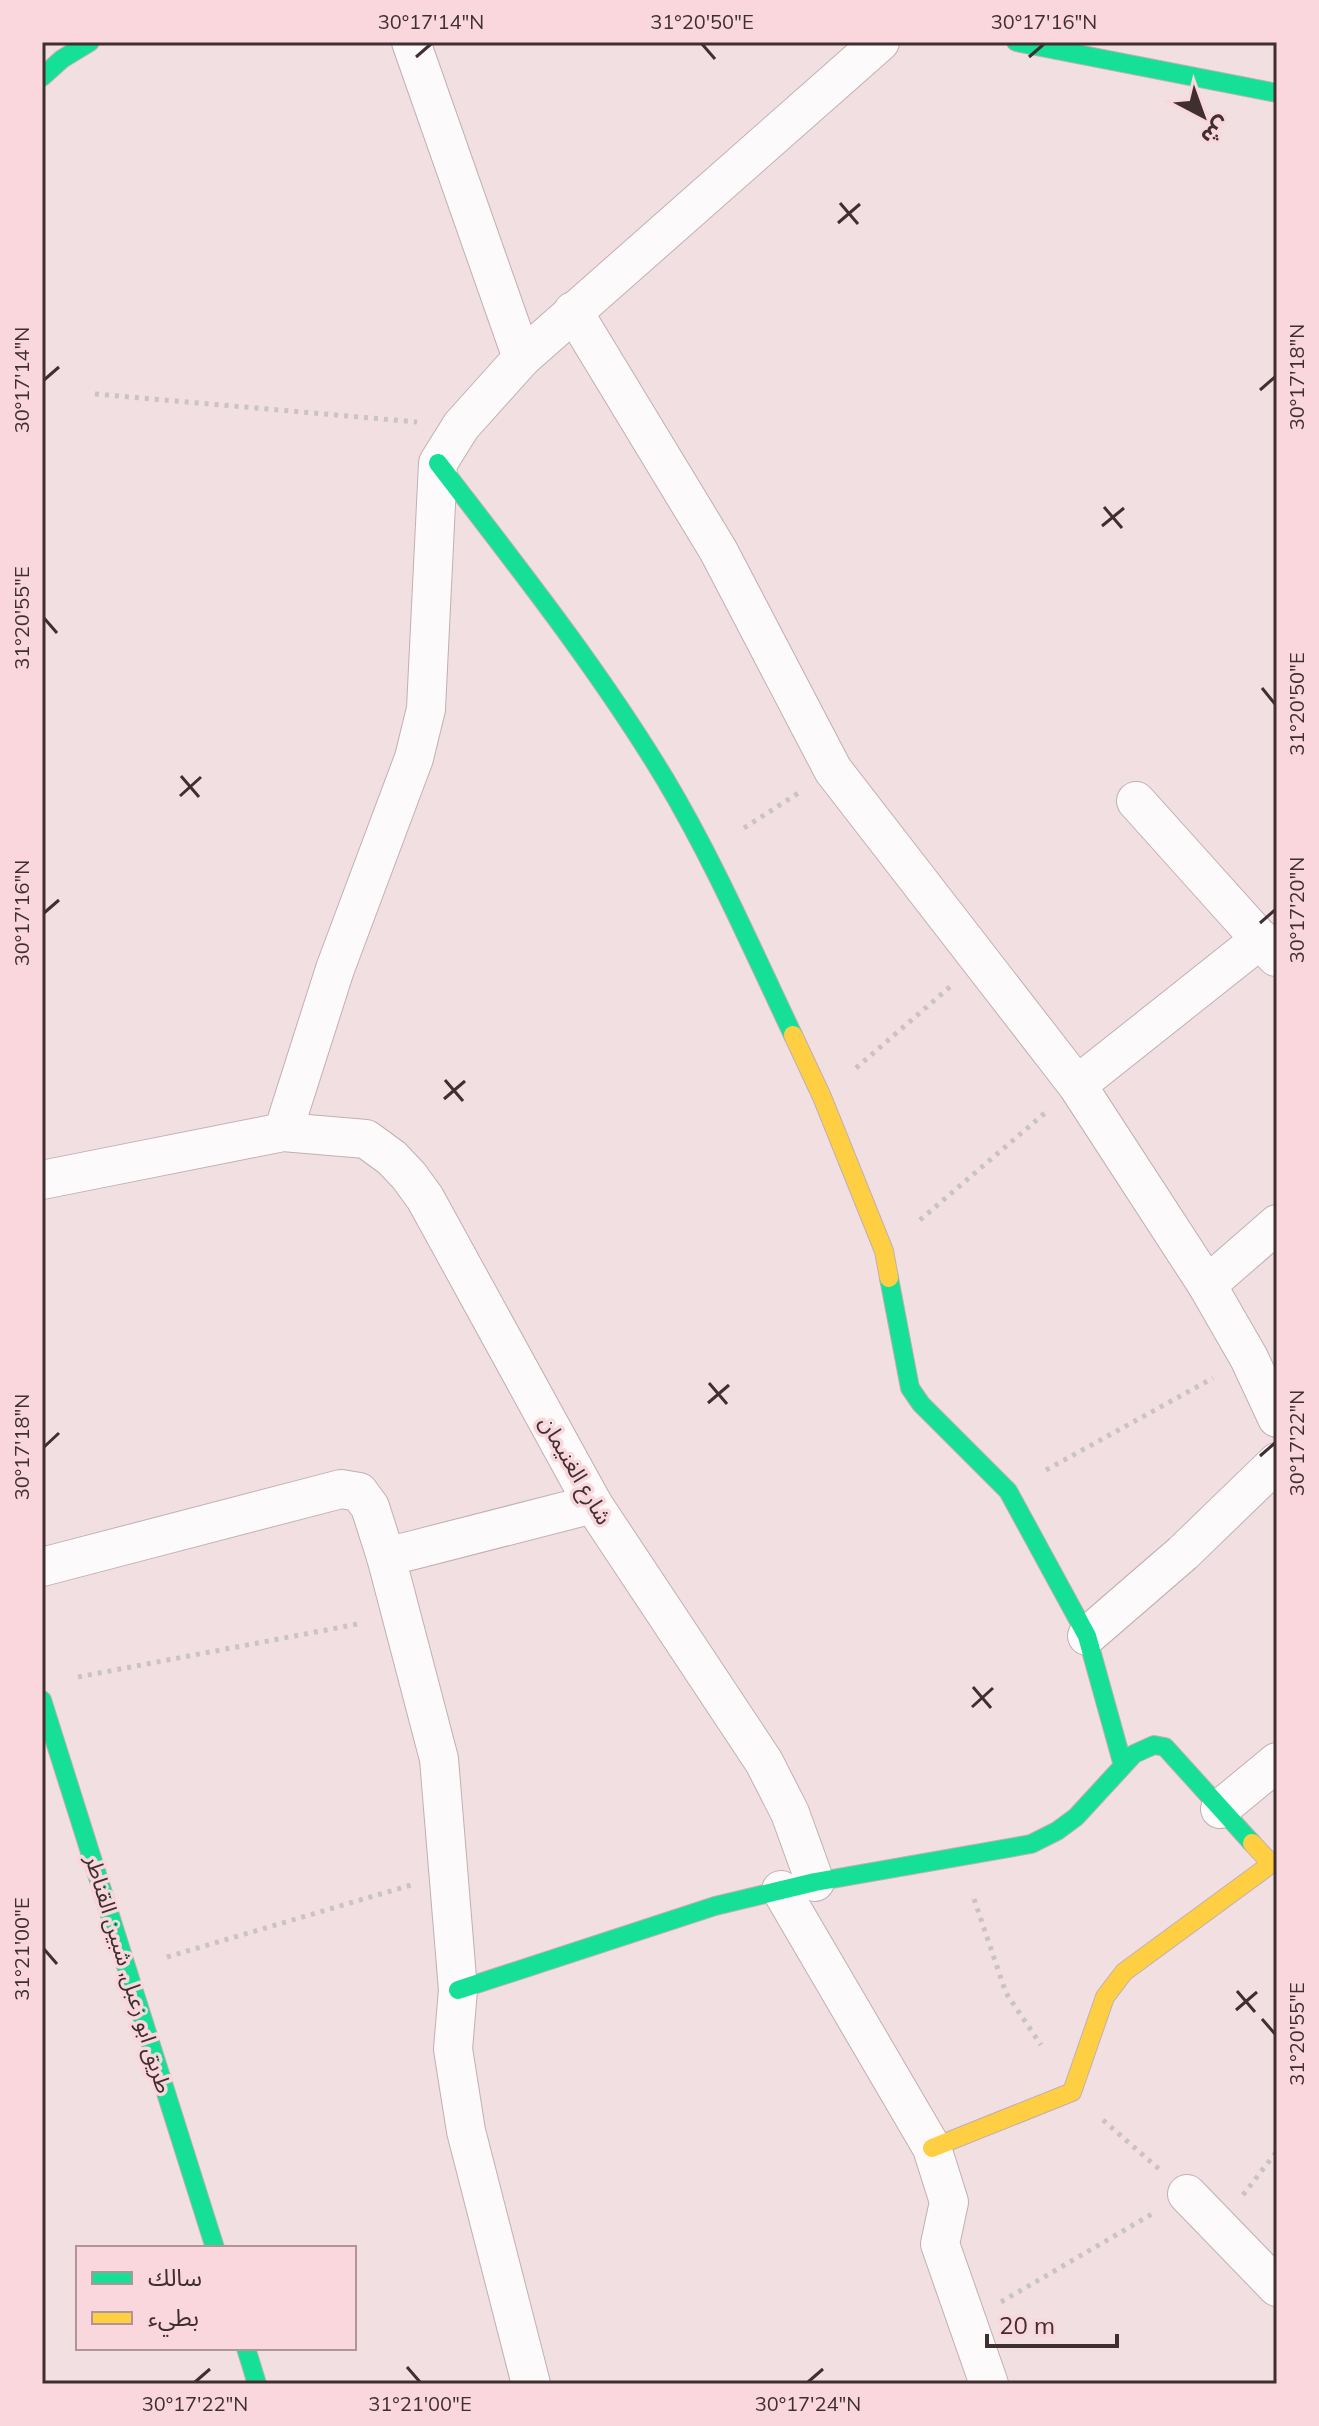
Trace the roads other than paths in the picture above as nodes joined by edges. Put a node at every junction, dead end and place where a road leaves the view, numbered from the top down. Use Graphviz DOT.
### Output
graph roads {
  1 [pos="411,42"];
  2 [pos="880,42"];
  3 [pos="1016,42"];
  4 [pos="1277,93"];
  5 [pos="573,311"];
  6 [pos="522,358"];
  7 [pos="438,463"];
  8 [pos="1136,801"];
  9 [pos="1269,949"];
  10 [pos="1077,1085"];
  11 [pos="283,1132"];
  12 [pos="42,1180"];
  13 [pos="1277,1224"];
  14 [pos="1207,1285"];
  15 [pos="1277,1418"];
  16 [pos="1277,1462"];
  17 [pos="593,1504"];
  18 [pos="386,1557"];
  19 [pos="42,1567"];
  20 [pos="1087,1636"];
  21 [pos="42,1700"];
  22 [pos="1122,1762"];
  23 [pos="1277,1762"];
  24 [pos="1220,1809"];
  25 [pos="798,1886"];
  26 [pos="458,1990"];
  27 [pos="932,2148"];
  28 [pos="1187,2194"];
  29 [pos="214,2246"];
  30 [pos="1277,2287"];
  31 [pos="247,2350"];
  32 [pos="257,2384"];
  33 [pos="531,2384"];
  34 [pos="989,2384"];
  1 -- 6 [label="street"];
  2 -- 5 [label="street"];
  3 -- 4 [label="street"];
  5 -- 6 [label="street"];
  5 -- 10 [label="street"];
  6 -- 7 [label="street"];
  7 -- 11 [label="street"];
  7 -- 20 [label="street"];
  8 -- 9 [label="street"];
  9 -- 10 [label="street"];
  10 -- 14 [label="street"];
  11 -- 12 [label="street, شارع الغنيمان"];
  11 -- 17 [label="street, شارع الغنيمان"];
  13 -- 14 [label="street"];
  14 -- 15 [label="street"];
  16 -- 20 [label="street"];
  17 -- 18 [label="street"];
  17 -- 25 [label="street, شارع الغنيمان"];
  18 -- 19 [label="street"];
  18 -- 26 [label="street"];
  20 -- 22 [label="street"];
  21 -- 29 [label="street, طريق ابو زعبل, شبين القناطر"];
  22 -- 24 [label="street"];
  22 -- 25 [label="street"];
  23 -- 24 [label="street"];
  24 -- 27 [label="street"];
  25 -- 26 [label="street"];
  25 -- 27 [label="street, شارع الغنيمان"];
  26 -- 33 [label="street"];
  27 -- 34 [label="street, شارع الغنيمان"];
  28 -- 30 [label="street"];
  31 -- 32 [label="street"];
}
